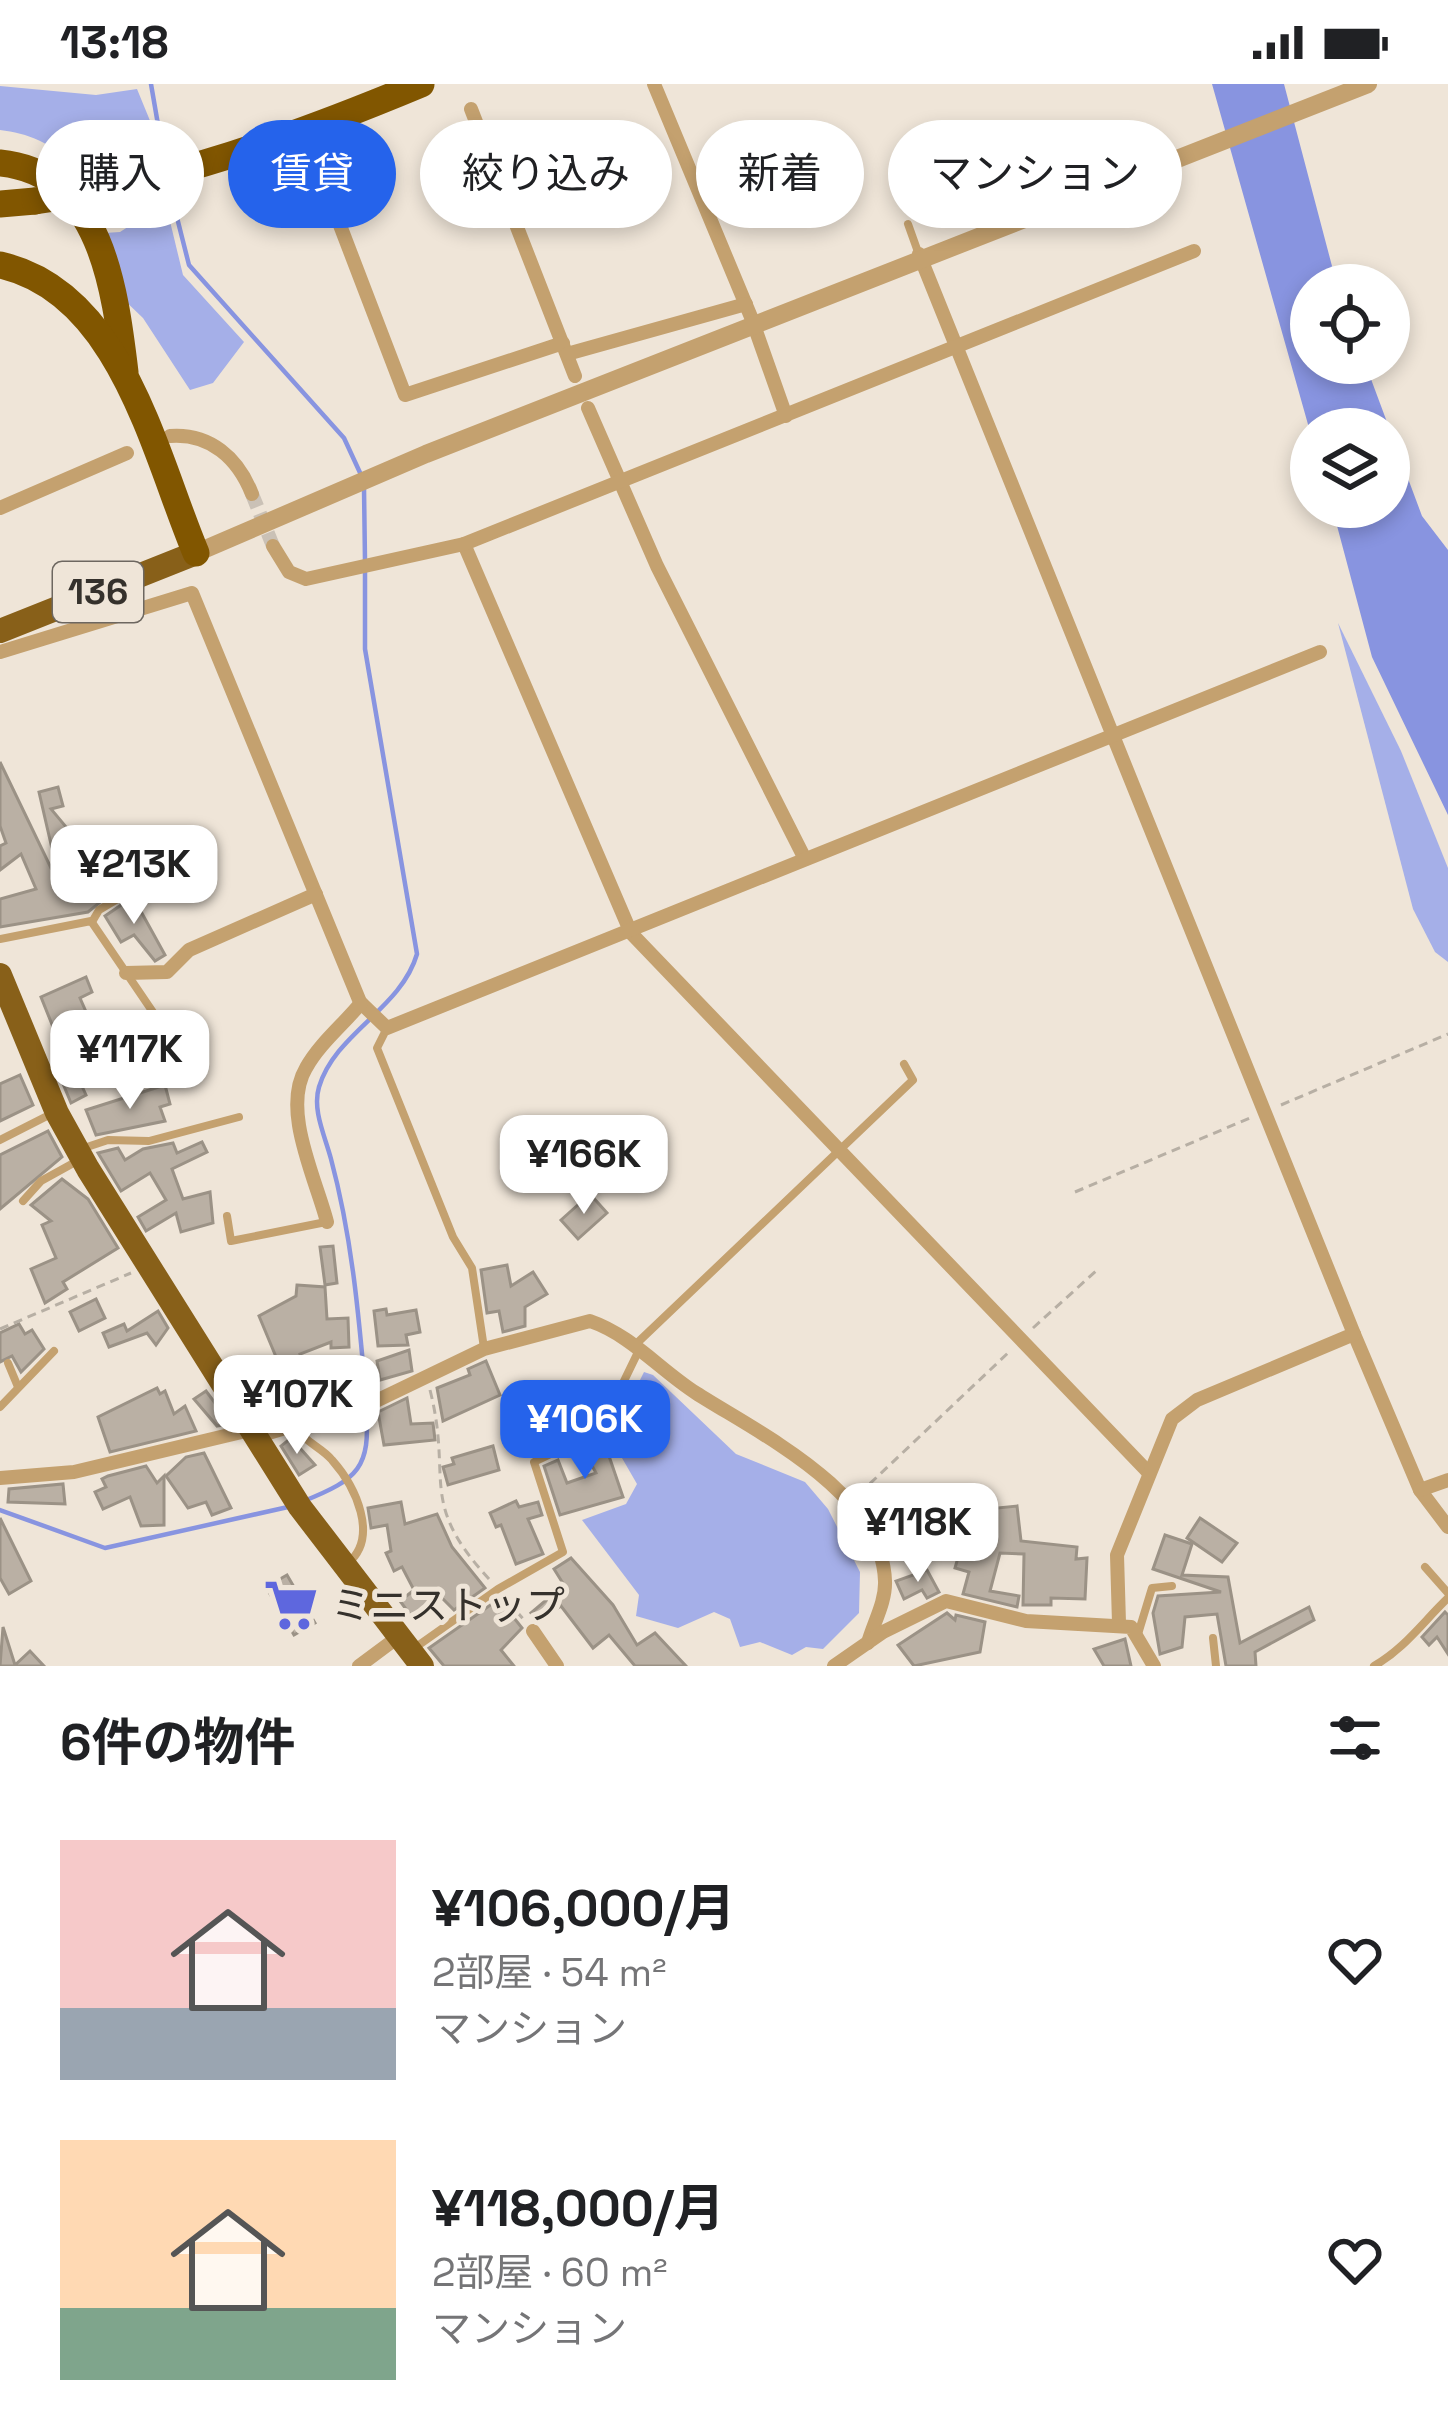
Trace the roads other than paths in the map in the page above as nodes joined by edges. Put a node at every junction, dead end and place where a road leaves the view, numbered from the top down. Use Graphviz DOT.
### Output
graph roads {
  1 [pos="421,84"];
  2 [pos="654,84"];
  3 [pos="1368,84"];
  4 [pos="471,109"];
  5 [pos="0,163"];
  6 [pos="0,204"];
  7 [pos="341,228"];
  8 [pos="909,228"];
  9 [pos="1194,250"];
  10 [pos="919,255"];
  11 [pos="0,265"];
  12 [pos="746,304"];
  13 [pos="753,325"];
  14 [pos="958,348"];
  15 [pos="565,349"];
  16 [pos="575,376"];
  17 [pos="127,382"];
  18 [pos="588,408"];
  19 [pos="786,416"];
  20 [pos="170,436"];
  21 [pos="127,453"];
  22 [pos="618,483"];
  23 [pos="252,494"];
  24 [pos="0,508"];
  25 [pos="464,544"];
  26 [pos="273,546"];
  27 [pos="196,553"];
  28 [pos="0,631"];
  29 [pos="0,652"];
  30 [pos="1319,652"];
  31 [pos="1114,735"];
  32 [pos="805,859"];
  33 [pos="115,870"];
  34 [pos="316,894"];
  35 [pos="92,922"];
  36 [pos="631,933"];
  37 [pos="0,939"];
  38 [pos="126,973"];
  39 [pos="0,975"];
  40 [pos="362,1005"];
  41 [pos="385,1028"];
  42 [pos="904,1064"];
  43 [pos="187,1080"];
  44 [pos="56,1112"];
  45 [pos="239,1117"];
  46 [pos="0,1140"];
  47 [pos="838,1152"];
  48 [pos="80,1155"];
  49 [pos="23,1201"];
  50 [pos="227,1216"];
  51 [pos="327,1222"];
  52 [pos="1354,1334"];
  53 [pos="637,1348"];
  54 [pos="484,1349"];
  55 [pos="54,1351"];
  56 [pos="8,1363"];
  57 [pos="19,1387"];
  58 [pos="0,1407"];
  59 [pos="296,1428"];
  60 [pos="253,1433"];
  61 [pos="1149,1473"];
  62 [pos="0,1478"];
  63 [pos="1448,1480"];
  64 [pos="1420,1490"];
  65 [pos="1448,1527"];
  66 [pos="1425,1567"];
  67 [pos="343,1568"];
  68 [pos="1172,1586"];
  69 [pos="1448,1596"];
  70 [pos="1118,1623"];
  71 [pos="533,1630"];
  72 [pos="1138,1635"];
  73 [pos="1213,1638"];
  74 [pos="868,1643"];
  75 [pos="410,1652"];
  76 [pos="359,1666"];
  77 [pos="557,1666"];
  78 [pos="834,1666"];
  79 [pos="1154,1666"];
  80 [pos="1216,1666"];
  81 [pos="1374,1666"];
  1 -- 6 [label="highway, bridge"];
  2 -- 12 [label="street"];
  3 -- 10 [label="street"];
  4 -- 15 [label="street"];
  5 -- 17 [label="highway"];
  7 -- 15 [label="street"];
  8 -- 10 [label="lane"];
  9 -- 14 [label="street"];
  10 -- 13 [label="street"];
  10 -- 14 [label="street"];
  11 -- 17 [label="highway"];
  12 -- 13 [label="street"];
  12 -- 15 [label="street"];
  13 -- 19 [label="street"];
  13 -- 27 [label="street"];
  14 -- 19 [label="street"];
  14 -- 31 [label="street"];
  15 -- 16 [label="street"];
  17 -- 27 [label="highway"];
  18 -- 22 [label="street"];
  19 -- 22 [label="street"];
  20 -- 23 [label="street"];
  21 -- 24 [label="street"];
  22 -- 25 [label="street"];
  22 -- 32 [label="street"];
  25 -- 26 [label="street"];
  25 -- 36 [label="street"];
  27 -- 28 [label="highway, 136"];
  29 -- 34 [label="street"];
  30 -- 31 [label="street"];
  31 -- 32 [label="street"];
  31 -- 52 [label="street"];
  32 -- 36 [label="street"];
  33 -- 35 [label="lane"];
  34 -- 38 [label="street"];
  34 -- 40 [label="street"];
  35 -- 37 [label="lane"];
  35 -- 38 [label="lane"];
  36 -- 41 [label="street"];
  36 -- 47 [label="street"];
  38 -- 43 [label="lane"];
  39 -- 44 [label="highway"];
  40 -- 41 [label="street"];
  40 -- 51 [label="street"];
  41 -- 54 [label="lane"];
  42 -- 47 [label="lane"];
  44 -- 46 [label="lane"];
  44 -- 48 [label="highway"];
  45 -- 48 [label="lane"];
  47 -- 53 [label="lane"];
  47 -- 61 [label="street"];
  48 -- 49 [label="lane"];
  48 -- 60 [label="highway"];
  50 -- 51 [label="lane"];
  52 -- 61 [label="street"];
  52 -- 64 [label="street"];
  53 -- 54 [label="street"];
  53 -- 74 [label="street"];
  53 -- 75 [label="lane"];
  54 -- 59 [label="street"];
  55 -- 57 [label="lane"];
  56 -- 57 [label="lane"];
  57 -- 58 [label="lane"];
  59 -- 60 [label="street"];
  59 -- 67 [label="lane"];
  60 -- 62 [label="street"];
  60 -- 67 [label="highway"];
  61 -- 70 [label="street"];
  63 -- 64 [label="street"];
  64 -- 65 [label="street"];
  66 -- 69 [label="lane"];
  67 -- 75 [label="highway"];
  68 -- 72 [label="lane"];
  69 -- 81 [label="lane"];
  70 -- 72 [label="street"];
  70 -- 74 [label="street"];
  71 -- 77 [label="street"];
  72 -- 79 [label="street"];
  73 -- 80 [label="lane"];
  74 -- 78 [label="street"];
  75 -- 76 [label="street"];
}
